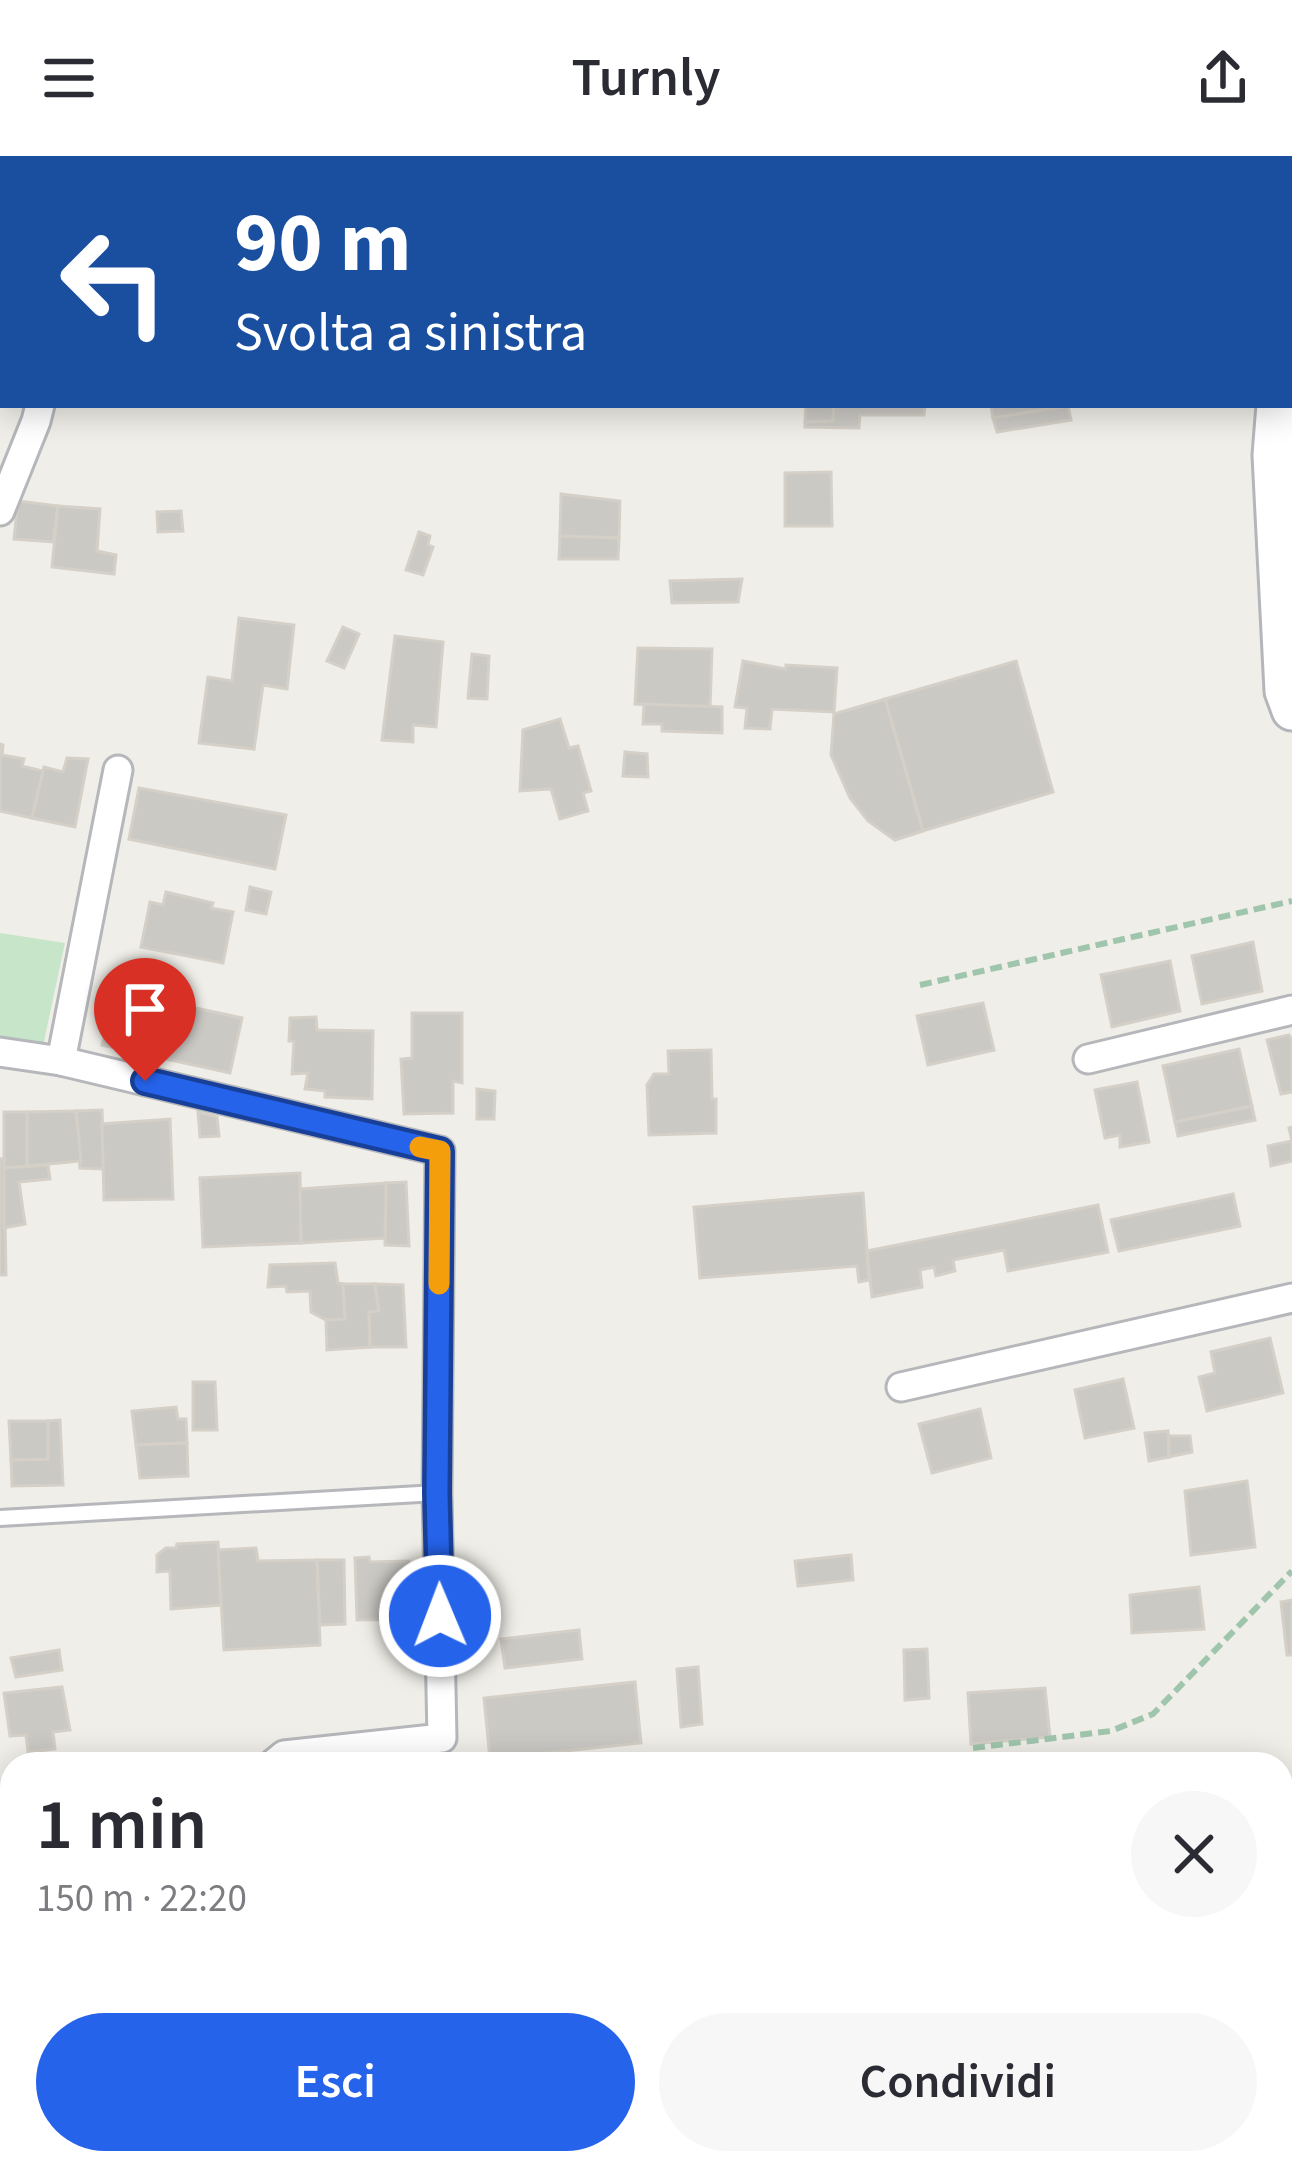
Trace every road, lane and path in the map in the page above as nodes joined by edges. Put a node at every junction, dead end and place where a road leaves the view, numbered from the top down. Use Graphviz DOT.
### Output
graph roads {
  1 [pos="39,408"];
  2 [pos="1277,408"];
  3 [pos="0,511"];
  4 [pos="1292,710"];
  5 [pos="118,770"];
  6 [pos="1292,901"];
  7 [pos="920,985"];
  8 [pos="1292,1010"];
  9 [pos="0,1052"];
  10 [pos="1088,1059"];
  11 [pos="61,1061"];
  12 [pos="1292,1298"];
  13 [pos="901,1387"];
  14 [pos="437,1493"];
  15 [pos="0,1518"];
  16 [pos="1292,1571"];
  17 [pos="973,1748"];
  18 [pos="312,1752"];
  1 -- 3 [label="street"];
  2 -- 4 [label="street"];
  5 -- 11 [label="street"];
  6 -- 7 [label="path"];
  8 -- 10 [label="street"];
  9 -- 11 [label="street"];
  11 -- 14 [label="street"];
  12 -- 13 [label="street"];
  14 -- 15 [label="lane"];
  14 -- 18 [label="street"];
  16 -- 17 [label="path"];
}
